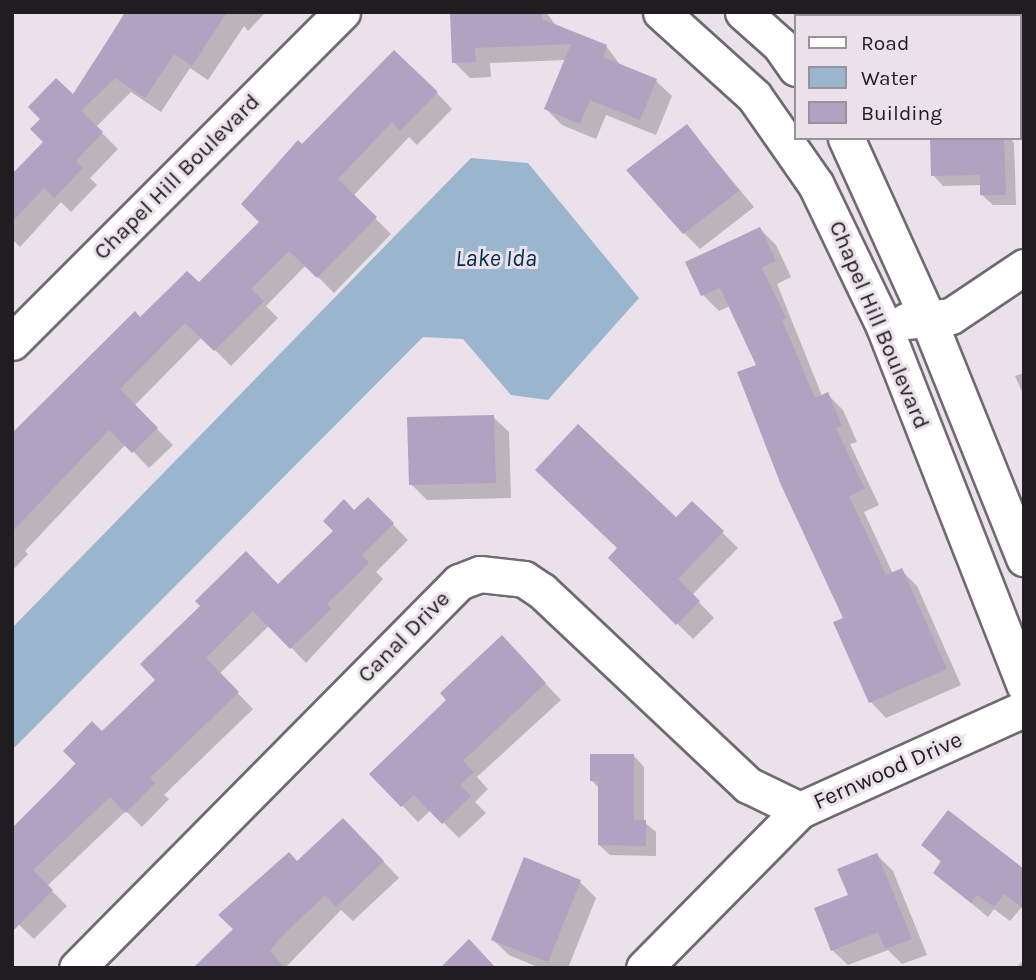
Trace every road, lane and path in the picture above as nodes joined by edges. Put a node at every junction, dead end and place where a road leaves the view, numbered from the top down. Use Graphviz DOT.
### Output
graph roads {
  1 [pos="342,12"];
  2 [pos="661,12"];
  3 [pos="743,12"];
  4 [pos="794,65"];
  5 [pos="847,140"];
  6 [pos="1024,267"];
  7 [pos="928,319"];
  8 [pos="883,324"];
  9 [pos="12,342"];
  10 [pos="1024,558"];
  11 [pos="1024,684"];
  12 [pos="1024,709"];
  13 [pos="800,810"];
  14 [pos="77,968"];
  15 [pos="645,968"];
  1 -- 9 [label="street, Chapel Hill Boulevard"];
  2 -- 8 [label="street, Chapel Hill Boulevard"];
  3 -- 4 [label="street"];
  5 -- 7 [label="street, Chapel Hill Boulevard"];
  6 -- 7 [label="street"];
  7 -- 8 [label="street"];
  7 -- 10 [label="street, Chapel Hill Boulevard"];
  8 -- 11 [label="street, Chapel Hill Boulevard"];
  12 -- 13 [label="street, Fernwood Drive"];
  13 -- 14 [label="street, Canal Drive"];
  13 -- 15 [label="street, Fernwood Drive"];
}
